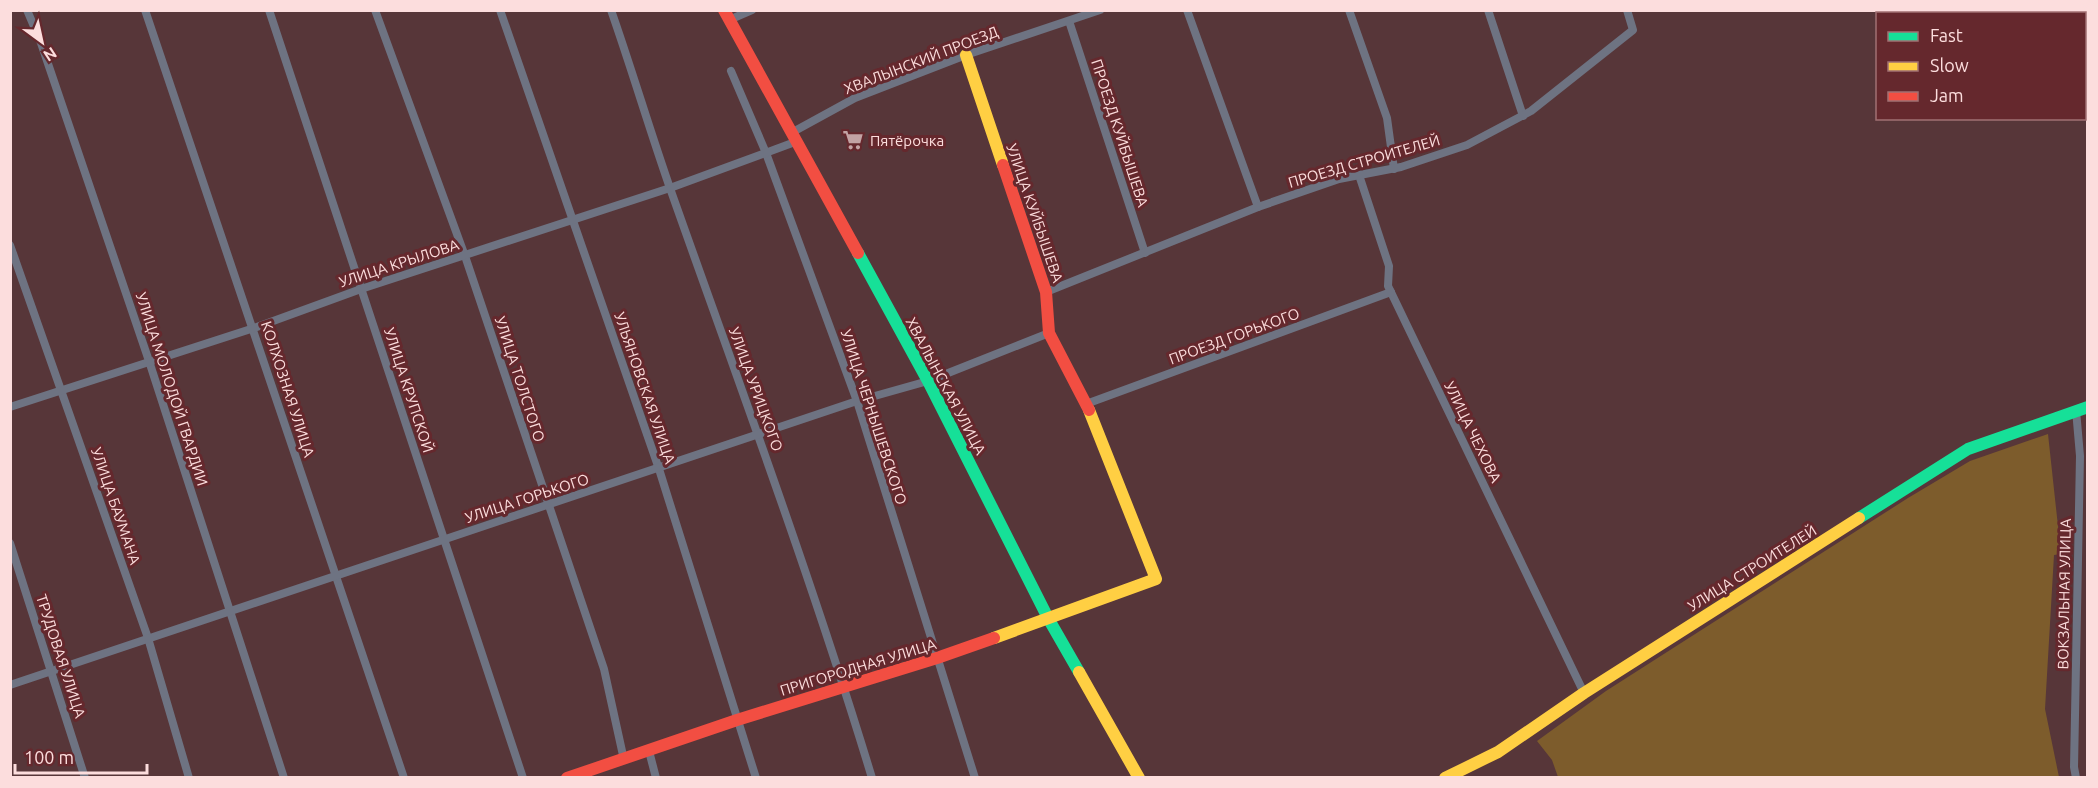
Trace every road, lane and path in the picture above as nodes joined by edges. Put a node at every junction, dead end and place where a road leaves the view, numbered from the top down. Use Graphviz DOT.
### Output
graph roads {
  1 [pos="27,10"];
  2 [pos="145,10"];
  3 [pos="269,10"];
  4 [pos="375,10"];
  5 [pos="500,10"];
  6 [pos="611,10"];
  7 [pos="752,10"];
  8 [pos="1100,10"];
  9 [pos="1188,10"];
  10 [pos="1349,10"];
  11 [pos="1488,10"];
  12 [pos="1627,10"];
  13 [pos="727,15"];
  14 [pos="1069,21"];
  15 [pos="966,56"];
  16 [pos="731,71"];
  17 [pos="1523,116"];
  18 [pos="793,138"];
  19 [pos="766,153"];
  20 [pos="1394,169"];
  21 [pos="1359,175"];
  22 [pos="670,188"];
  23 [pos="1258,207"];
  24 [pos="571,220"];
  25 [pos="10,245"];
  26 [pos="1144,253"];
  27 [pos="465,256"];
  28 [pos="361,289"];
  29 [pos="1046,291"];
  30 [pos="1391,292"];
  31 [pos="254,328"];
  32 [pos="1049,333"];
  33 [pos="149,361"];
  34 [pos="928,381"];
  35 [pos="61,390"];
  36 [pos="857,401"];
  37 [pos="1086,404"];
  38 [pos="10,407"];
  39 [pos="2082,409"];
  40 [pos="758,434"];
  41 [pos="659,469"];
  42 [pos="548,505"];
  43 [pos="444,540"];
  44 [pos="10,543"];
  45 [pos="335,575"];
  46 [pos="1156,579"];
  47 [pos="231,611"];
  48 [pos="1048,618"];
  49 [pos="148,638"];
  50 [pos="937,658"];
  51 [pos="52,671"];
  52 [pos="10,685"];
  53 [pos="844,687"];
  54 [pos="1584,693"];
  55 [pos="737,720"];
  56 [pos="649,751"];
  57 [pos="624,760"];
  58 [pos="85,777"];
  59 [pos="189,777"];
  60 [pos="284,777"];
  61 [pos="404,777"];
  62 [pos="523,777"];
  63 [pos="567,777"];
  64 [pos="656,777"];
  65 [pos="756,777"];
  66 [pos="872,777"];
  67 [pos="975,777"];
  68 [pos="1139,777"];
  69 [pos="1445,777"];
  70 [pos="2076,777"];
  1 -- 33 [label="street, УЛИЦА МОЛОДОЙ ГВАРДИИ"];
  2 -- 31 [label="street, КОЛХОЗНАЯ УЛИЦА"];
  3 -- 28 [label="street, УЛИЦА КРУПСКОЙ"];
  4 -- 27 [label="street, УЛИЦА ТОЛСТОГО"];
  5 -- 24 [label="street, УЛЬЯНОВСКАЯ УЛИЦА"];
  6 -- 22 [label="street, УЛИЦА УРИЦКОГО"];
  7 -- 13 [label="street"];
  8 -- 14 [label="street, ХВАЛЫНСКИЙ ПРОЕЗД"];
  9 -- 23 [label="street"];
  10 -- 20 [label="street"];
  11 -- 17 [label="street"];
  12 -- 17 [label="street, ПРОЕЗД СТРОИТЕЛЕЙ"];
  13 -- 18 [label="street, ХВАЛЫНСКАЯ УЛИЦА"];
  14 -- 15 [label="street, ХВАЛЫНСКИЙ ПРОЕЗД"];
  14 -- 26 [label="street, ПРОЕЗД КУЙБЫШЕВА"];
  15 -- 18 [label="street, ХВАЛЫНСКИЙ ПРОЕЗД"];
  15 -- 29 [label="street, УЛИЦА КУЙБЫШЕВА"];
  16 -- 19 [label="street, УЛИЦА ЧЕРНЫШЕВСКОГО"];
  17 -- 20 [label="street, ПРОЕЗД СТРОИТЕЛЕЙ"];
  18 -- 19 [label="street, УЛИЦА КРЫЛОВА"];
  18 -- 34 [label="street, ХВАЛЫНСКАЯ УЛИЦА"];
  19 -- 22 [label="street, УЛИЦА КРЫЛОВА"];
  19 -- 36 [label="street, УЛИЦА ЧЕРНЫШЕВСКОГО"];
  20 -- 21 [label="street, ПРОЕЗД СТРОИТЕЛЕЙ"];
  21 -- 23 [label="street, ПРОЕЗД СТРОИТЕЛЕЙ"];
  21 -- 30 [label="street, УЛИЦА ЧЕХОВА"];
  22 -- 24 [label="street, УЛИЦА КРЫЛОВА"];
  22 -- 40 [label="street, УЛИЦА УРИЦКОГО"];
  23 -- 26 [label="street, ПРОЕЗД СТРОИТЕЛЕЙ"];
  24 -- 27 [label="street, УЛИЦА КРЫЛОВА"];
  24 -- 41 [label="street, УЛЬЯНОВСКАЯ УЛИЦА"];
  25 -- 35 [label="street, УЛИЦА БАУМАНА"];
  26 -- 29 [label="street, ПРОЕЗД СТРОИТЕЛЕЙ"];
  27 -- 28 [label="street, УЛИЦА КРЫЛОВА"];
  27 -- 42 [label="street, УЛИЦА ТОЛСТОГО"];
  28 -- 31 [label="street, УЛИЦА КРЫЛОВА"];
  28 -- 43 [label="street, УЛИЦА КРУПСКОЙ"];
  29 -- 32 [label="street, УЛИЦА КУЙБЫШЕВА"];
  30 -- 37 [label="street, ПРОЕЗД ГОРЬКОГО"];
  30 -- 54 [label="street, УЛИЦА ЧЕХОВА"];
  31 -- 33 [label="street, УЛИЦА КРЫЛОВА"];
  31 -- 45 [label="street, КОЛХОЗНАЯ УЛИЦА"];
  32 -- 34 [label="street, УЛИЦА ГОРЬКОГО"];
  32 -- 37 [label="street, УЛИЦА КУЙБЫШЕВА"];
  33 -- 35 [label="street, УЛИЦА КРЫЛОВА"];
  33 -- 47 [label="street, УЛИЦА МОЛОДОЙ ГВАРДИИ"];
  34 -- 36 [label="street, УЛИЦА ГОРЬКОГО"];
  34 -- 48 [label="street, ХВАЛЫНСКАЯ УЛИЦА"];
  35 -- 38 [label="street, УЛИЦА КРЫЛОВА"];
  35 -- 49 [label="street, УЛИЦА БАУМАНА"];
  36 -- 40 [label="street, УЛИЦА ГОРЬКОГО"];
  36 -- 50 [label="street, УЛИЦА ЧЕРНЫШЕВСКОГО"];
  37 -- 46 [label="street, УЛИЦА КУЙБЫШЕВА"];
  39 -- 54 [label="street, УЛИЦА СТРОИТЕЛЕЙ"];
  39 -- 70 [label="street, ВОКЗАЛЬНАЯ УЛИЦА"];
  40 -- 41 [label="street, УЛИЦА ГОРЬКОГО"];
  40 -- 53 [label="street, УЛИЦА УРИЦКОГО"];
  41 -- 42 [label="street, УЛИЦА ГОРЬКОГО"];
  41 -- 55 [label="street, УЛЬЯНОВСКАЯ УЛИЦА"];
  42 -- 43 [label="street, УЛИЦА ГОРЬКОГО"];
  42 -- 57 [label="street, УЛИЦА ТОЛСТОГО"];
  43 -- 45 [label="street, УЛИЦА ГОРЬКОГО"];
  43 -- 62 [label="street, УЛИЦА КРУПСКОЙ"];
  44 -- 51 [label="street, ТРУДОВАЯ УЛИЦА"];
  45 -- 47 [label="street, УЛИЦА ГОРЬКОГО"];
  45 -- 61 [label="street, КОЛХОЗНАЯ УЛИЦА"];
  46 -- 48 [label="street, ПРИГОРОДНАЯ УЛИЦА"];
  47 -- 49 [label="street, УЛИЦА ГОРЬКОГО"];
  47 -- 60 [label="street, УЛИЦА МОЛОДОЙ ГВАРДИИ"];
  48 -- 50 [label="street, ПРИГОРОДНАЯ УЛИЦА"];
  48 -- 68 [label="street, ХВАЛЫНСКАЯ УЛИЦА"];
  49 -- 51 [label="street, УЛИЦА ГОРЬКОГО"];
  49 -- 59 [label="street, УЛИЦА БАУМАНА"];
  50 -- 53 [label="street, ПРИГОРОДНАЯ УЛИЦА"];
  50 -- 67 [label="street, УЛИЦА ЧЕРНЫШЕВСКОГО"];
  51 -- 52 [label="street, УЛИЦА ГОРЬКОГО"];
  51 -- 58 [label="street, ТРУДОВАЯ УЛИЦА"];
  53 -- 55 [label="street, ПРИГОРОДНАЯ УЛИЦА"];
  53 -- 66 [label="street, УЛИЦА УРИЦКОГО"];
  54 -- 69 [label="street, УЛИЦА СТРОИТЕЛЕЙ"];
  55 -- 56 [label="street, ПРИГОРОДНАЯ УЛИЦА"];
  55 -- 65 [label="street, УЛЬЯНОВСКАЯ УЛИЦА"];
  56 -- 57 [label="street, ПРИГОРОДНАЯ УЛИЦА"];
  56 -- 64 [label="street"];
  57 -- 63 [label="street, ПРИГОРОДНАЯ УЛИЦА"];
}
